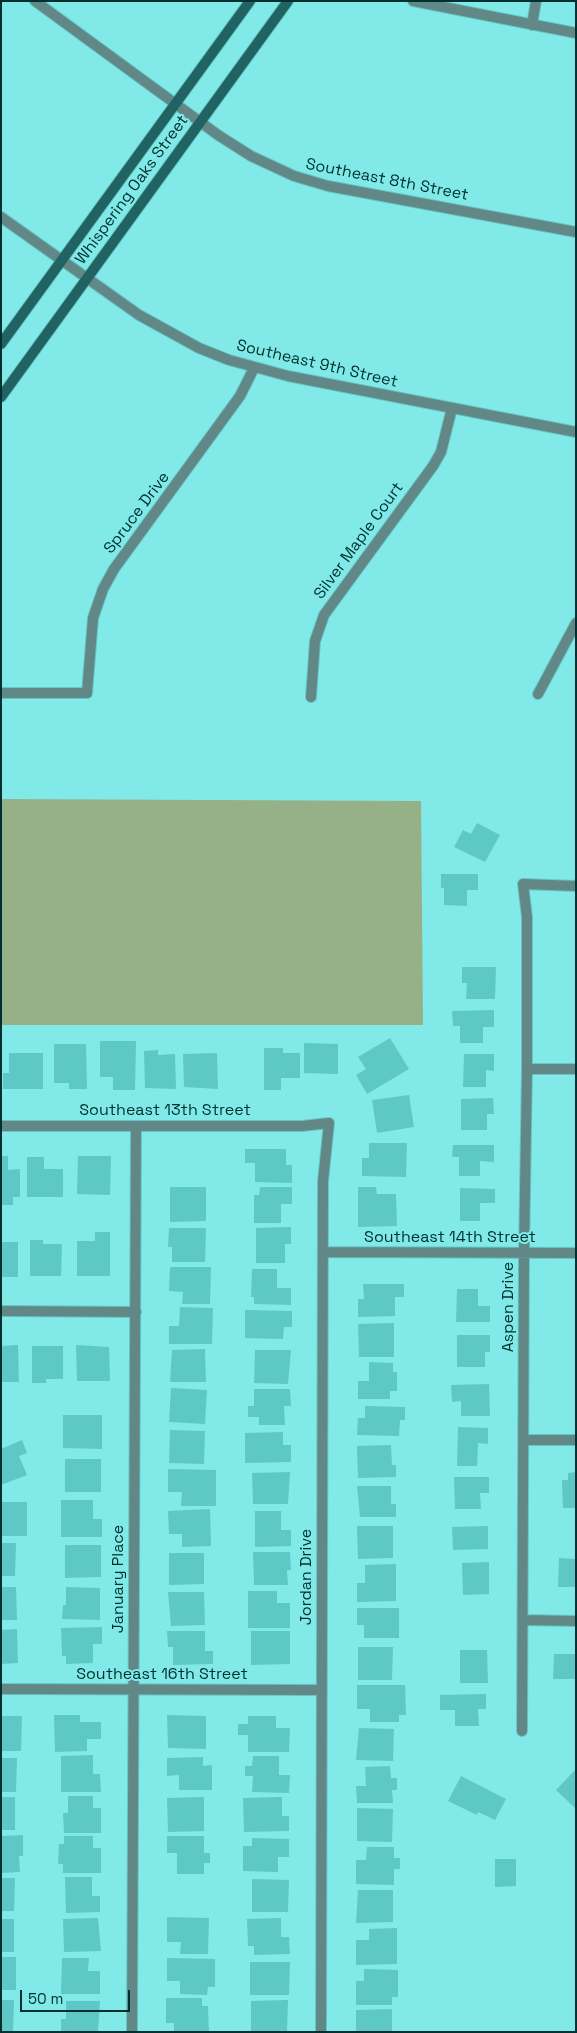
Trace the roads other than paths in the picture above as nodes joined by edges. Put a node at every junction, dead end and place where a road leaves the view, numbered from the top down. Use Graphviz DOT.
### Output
graph roads {
  1 [pos="35,1"];
  2 [pos="250,1"];
  3 [pos="288,1"];
  4 [pos="413,1"];
  5 [pos="536,1"];
  6 [pos="532,25"];
  7 [pos="576,33"];
  8 [pos="176,103"];
  9 [pos="200,122"];
  10 [pos="1,216"];
  11 [pos="576,232"];
  12 [pos="63,260"];
  13 [pos="88,278"];
  14 [pos="1,344"];
  15 [pos="254,368"];
  16 [pos="1,397"];
  17 [pos="452,408"];
  18 [pos="576,432"];
  19 [pos="576,623"];
  20 [pos="1,693"];
  21 [pos="538,694"];
  22 [pos="311,698"];
  23 [pos="576,886"];
  24 [pos="527,1069"];
  25 [pos="576,1069"];
  26 [pos="329,1123"];
  27 [pos="1,1126"];
  28 [pos="136,1126"];
  29 [pos="323,1252"];
  30 [pos="524,1253"];
  31 [pos="576,1253"];
  32 [pos="1,1311"];
  33 [pos="136,1312"];
  34 [pos="524,1440"];
  35 [pos="576,1440"];
  36 [pos="523,1620"];
  37 [pos="576,1620"];
  38 [pos="1,1689"];
  39 [pos="134,1689"];
  40 [pos="322,1690"];
  41 [pos="522,1731"];
  42 [pos="132,2032"];
  43 [pos="321,2032"];
  1 -- 8 [label="street, Southeast 8th Street"];
  2 -- 8 [label="street, Whispering Oaks Street"];
  3 -- 9 [label="street, Whispering Oaks Street"];
  4 -- 6 [label="street"];
  5 -- 6 [label="street"];
  6 -- 7 [label="street"];
  8 -- 9 [label="street, Southeast 8th Street"];
  8 -- 12 [label="street, Whispering Oaks Street"];
  9 -- 11 [label="street, Southeast 8th Street"];
  9 -- 13 [label="street, Whispering Oaks Street"];
  10 -- 12 [label="street, Southeast 9th Street"];
  12 -- 13 [label="street, Southeast 9th Street"];
  12 -- 14 [label="street, Whispering Oaks Street"];
  13 -- 15 [label="street, Southeast 9th Street"];
  13 -- 16 [label="street, Whispering Oaks Street"];
  15 -- 17 [label="street, Southeast 9th Street"];
  15 -- 20 [label="street, Spruce Drive"];
  17 -- 18 [label="street, Southeast 9th Street"];
  17 -- 22 [label="street, Silver Maple Court"];
  19 -- 21 [label="street"];
  23 -- 24 [label="street, Aspen Drive"];
  24 -- 25 [label="street"];
  24 -- 30 [label="street, Aspen Drive"];
  26 -- 28 [label="street, Southeast 13th Street"];
  26 -- 29 [label="street, Jordan Drive"];
  27 -- 28 [label="street, Southeast 13th Street"];
  28 -- 33 [label="street, January Place"];
  29 -- 30 [label="street, Southeast 14th Street"];
  29 -- 40 [label="street, Jordan Drive"];
  30 -- 31 [label="street, Southeast 14th Street"];
  30 -- 34 [label="street, Aspen Drive"];
  32 -- 33 [label="street"];
  33 -- 39 [label="street, January Place"];
  34 -- 35 [label="street"];
  34 -- 36 [label="street, Aspen Drive"];
  36 -- 37 [label="street"];
  36 -- 41 [label="street, Aspen Drive"];
  38 -- 39 [label="street, Southeast 16th Street"];
  39 -- 40 [label="street, Southeast 16th Street"];
  39 -- 42 [label="street, January Place"];
  40 -- 43 [label="street, Jordan Drive"];
}
